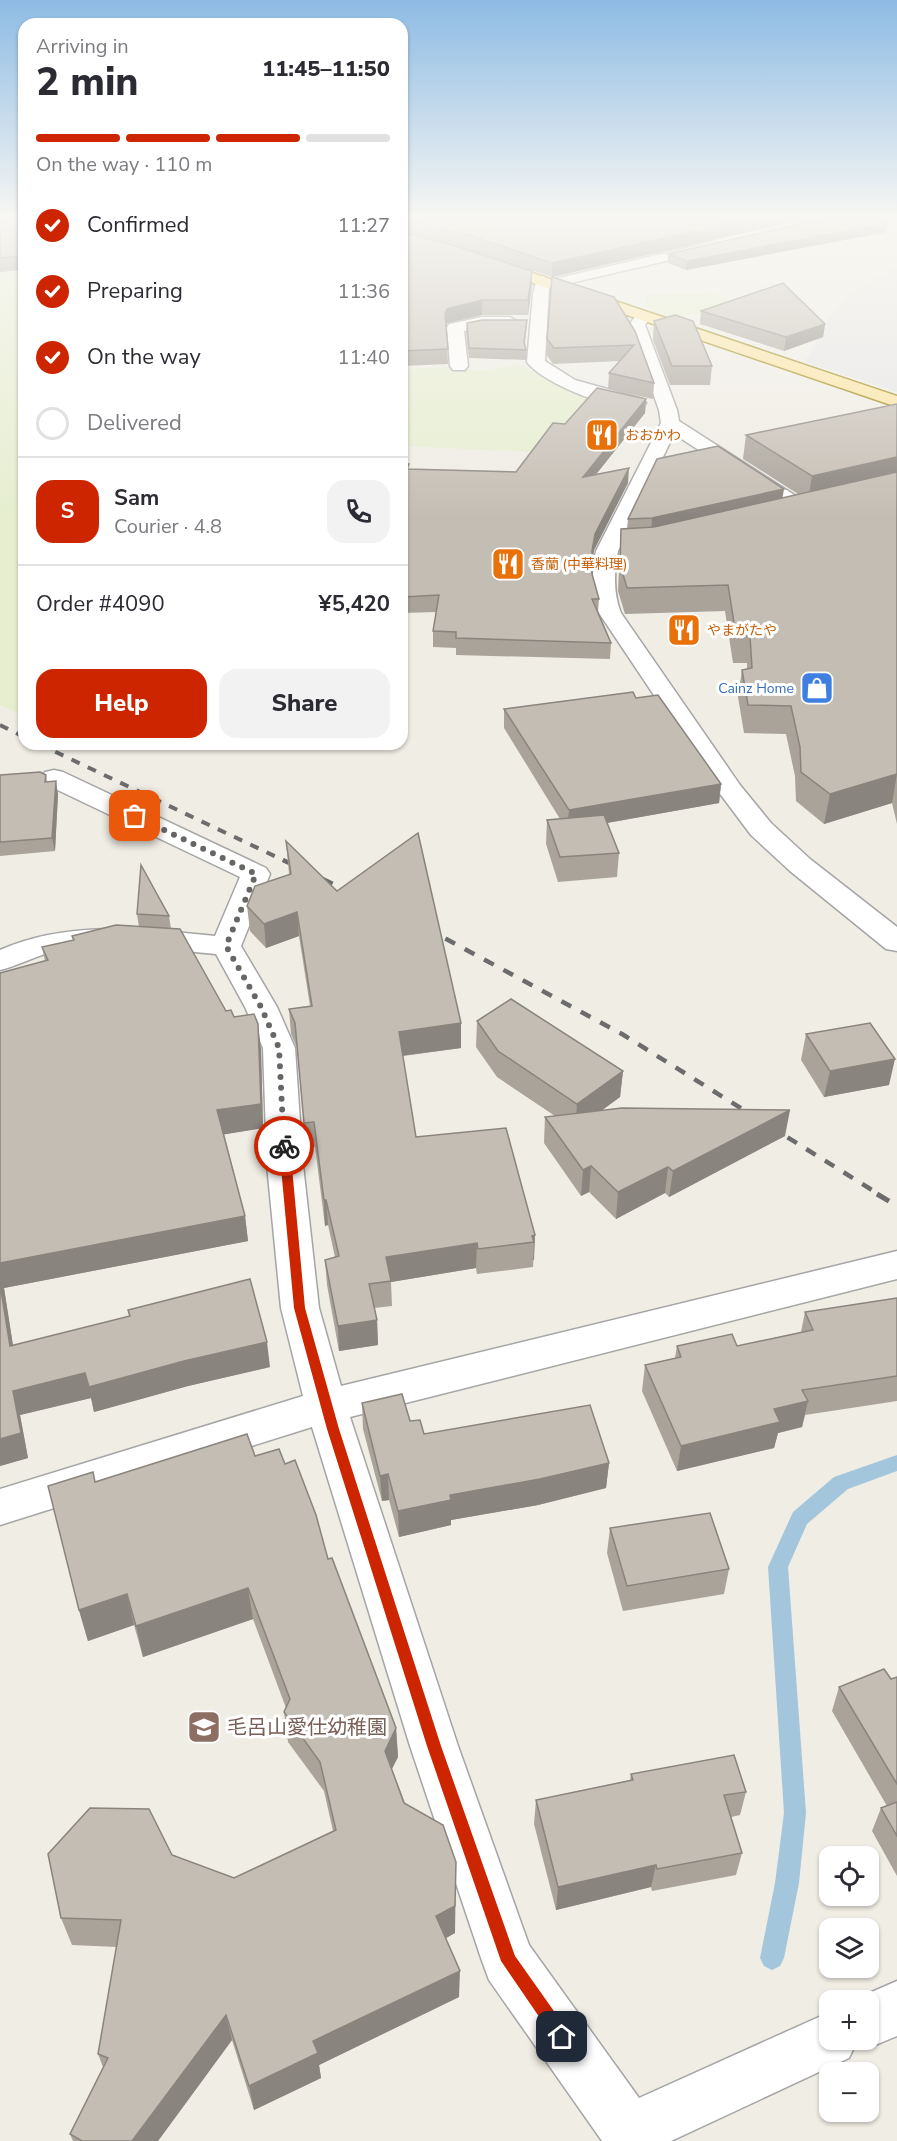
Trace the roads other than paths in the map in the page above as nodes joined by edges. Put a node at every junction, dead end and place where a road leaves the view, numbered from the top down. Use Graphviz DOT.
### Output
graph roads {
  1 [pos="539,318"];
  2 [pos="643,318"];
  3 [pos="650,318"];
  4 [pos="538,322"];
  5 [pos="459,366"];
  6 [pos="897,402"];
  7 [pos="669,416"];
  8 [pos="784,516"];
  9 [pos="54,777"];
  10 [pos="897,942"];
  11 [pos="226,946"];
  12 [pos="0,961"];
  13 [pos="897,1265"];
  14 [pos="326,1406"];
  15 [pos="0,1507"];
  16 [pos="897,2008"];
  17 [pos="879,2016"];
  18 [pos="819,2044"];
  19 [pos="633,2136"];
  1 -- 4 [label="street"];
  2 -- 7 [label="street"];
  3 -- 6 [label="main road"];
  4 -- 5 [label="street"];
  4 -- 7 [label="street"];
  7 -- 8 [label="street"];
  7 -- 10 [label="street"];
  9 -- 11 [label="street"];
  11 -- 12 [label="street"];
  11 -- 14 [label="street"];
  13 -- 14 [label="street"];
  14 -- 15 [label="street"];
  14 -- 19 [label="street"];
  16 -- 17 [label="street"];
  18 -- 19 [label="street"];
}
